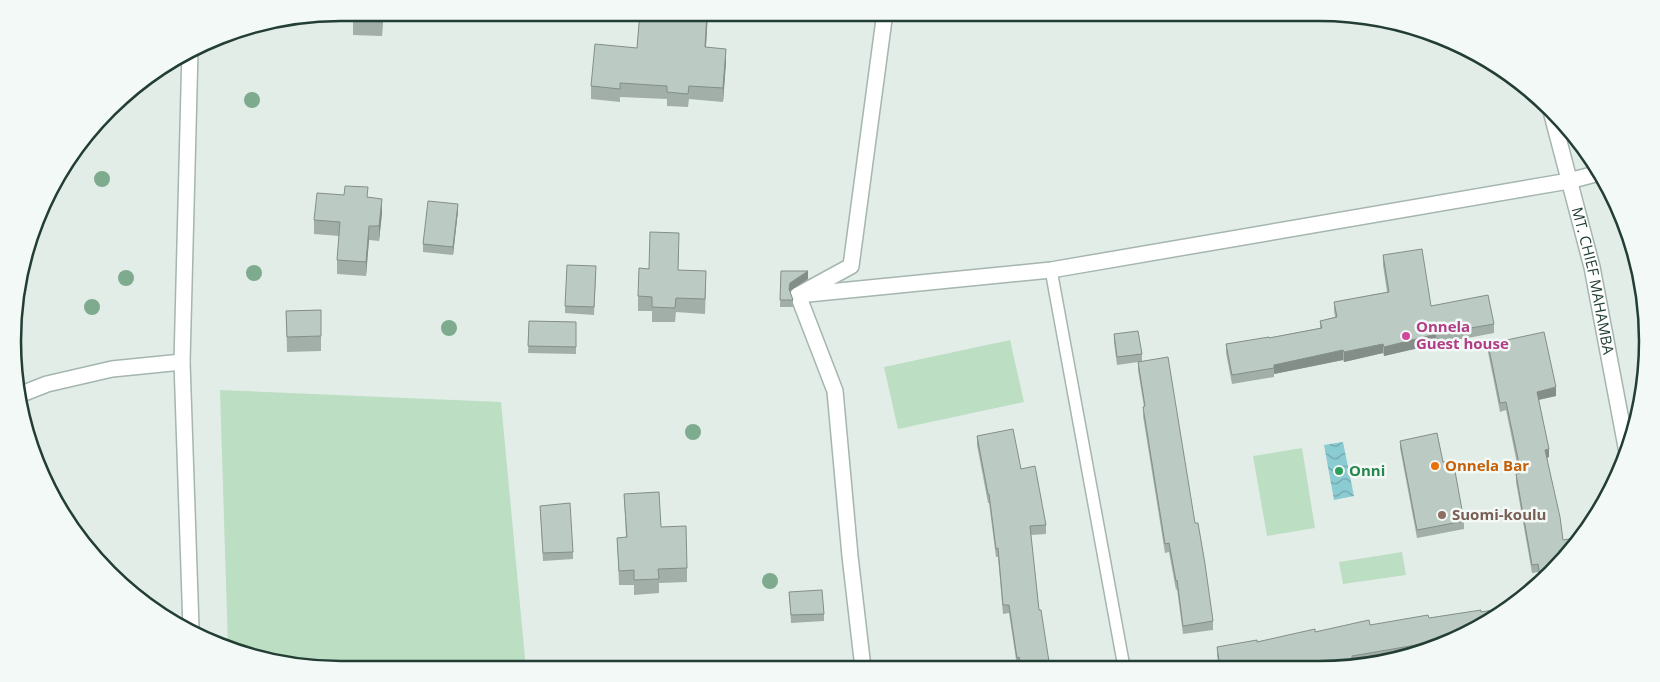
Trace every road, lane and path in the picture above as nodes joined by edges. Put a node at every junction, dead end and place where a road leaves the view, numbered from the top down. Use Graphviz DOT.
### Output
graph roads {
  1 [pos="884,21"];
  2 [pos="190,59"];
  3 [pos="1555,125"];
  4 [pos="1592,175"];
  5 [pos="1569,181"];
  6 [pos="1050,270"];
  7 [pos="798,295"];
  8 [pos="182,362"];
  9 [pos="25,392"];
  10 [pos="1624,437"];
  11 [pos="191,623"];
  12 [pos="862,661"];
  13 [pos="1123,661"];
  1 -- 7 [label="street"];
  2 -- 8 [label="street"];
  3 -- 5 [label="street, MT. CHIEF MAHAMBA"];
  4 -- 5 [label="street"];
  5 -- 6 [label="street"];
  5 -- 10 [label="street, MT. CHIEF MAHAMBA"];
  6 -- 7 [label="street"];
  6 -- 13 [label="lane"];
  7 -- 12 [label="street"];
  8 -- 9 [label="street"];
  8 -- 11 [label="street"];
}
